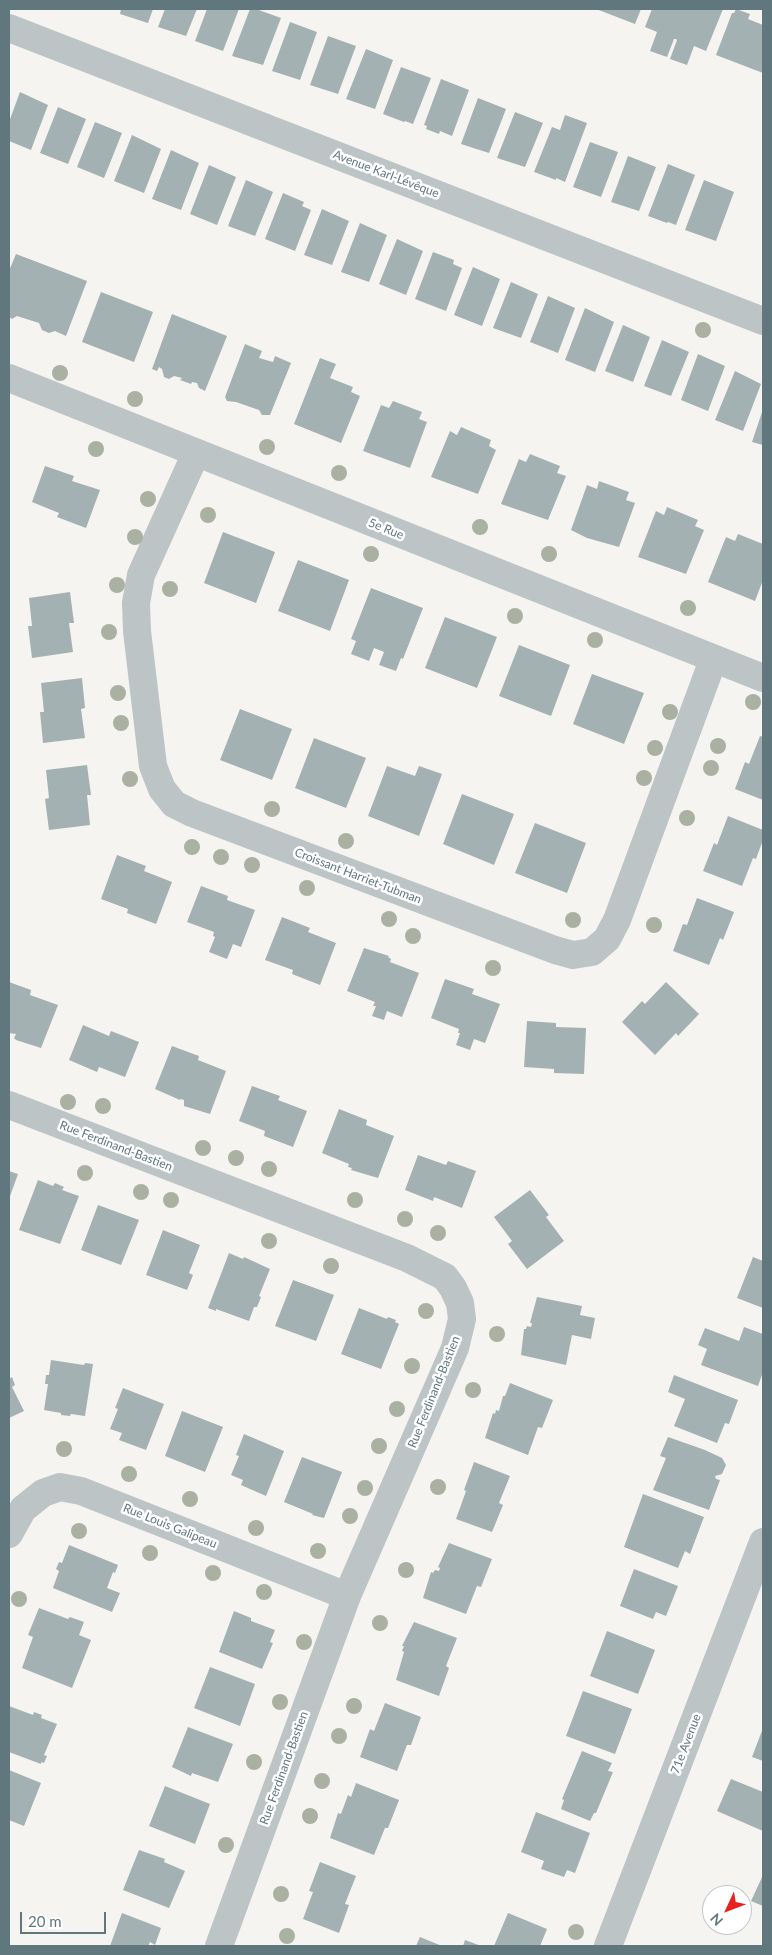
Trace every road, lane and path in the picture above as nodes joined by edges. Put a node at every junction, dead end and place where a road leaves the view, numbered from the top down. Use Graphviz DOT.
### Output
graph roads {
  1 [pos="9,28"];
  2 [pos="763,321"];
  3 [pos="9,378"];
  4 [pos="196,453"];
  5 [pos="713,660"];
  6 [pos="763,678"];
  7 [pos="9,1105"];
  8 [pos="9,1534"];
  9 [pos="763,1542"];
  10 [pos="347,1596"];
  11 [pos="219,1946"];
  12 [pos="608,1946"];
  1 -- 2 [label="street, Avenue Karl-Lévêque"];
  3 -- 4 [label="street, 5e Rue"];
  4 -- 5 [label="street, 5e Rue"];
  4 -- 5 [label="street, Croissant Harriet-Tubman"];
  5 -- 6 [label="street, 5e Rue"];
  7 -- 10 [label="street, Rue Ferdinand-Bastien"];
  8 -- 10 [label="street, Rue Louis Galipeau"];
  9 -- 12 [label="street, 71e Avenue"];
  10 -- 11 [label="street, Rue Ferdinand-Bastien"];
}
